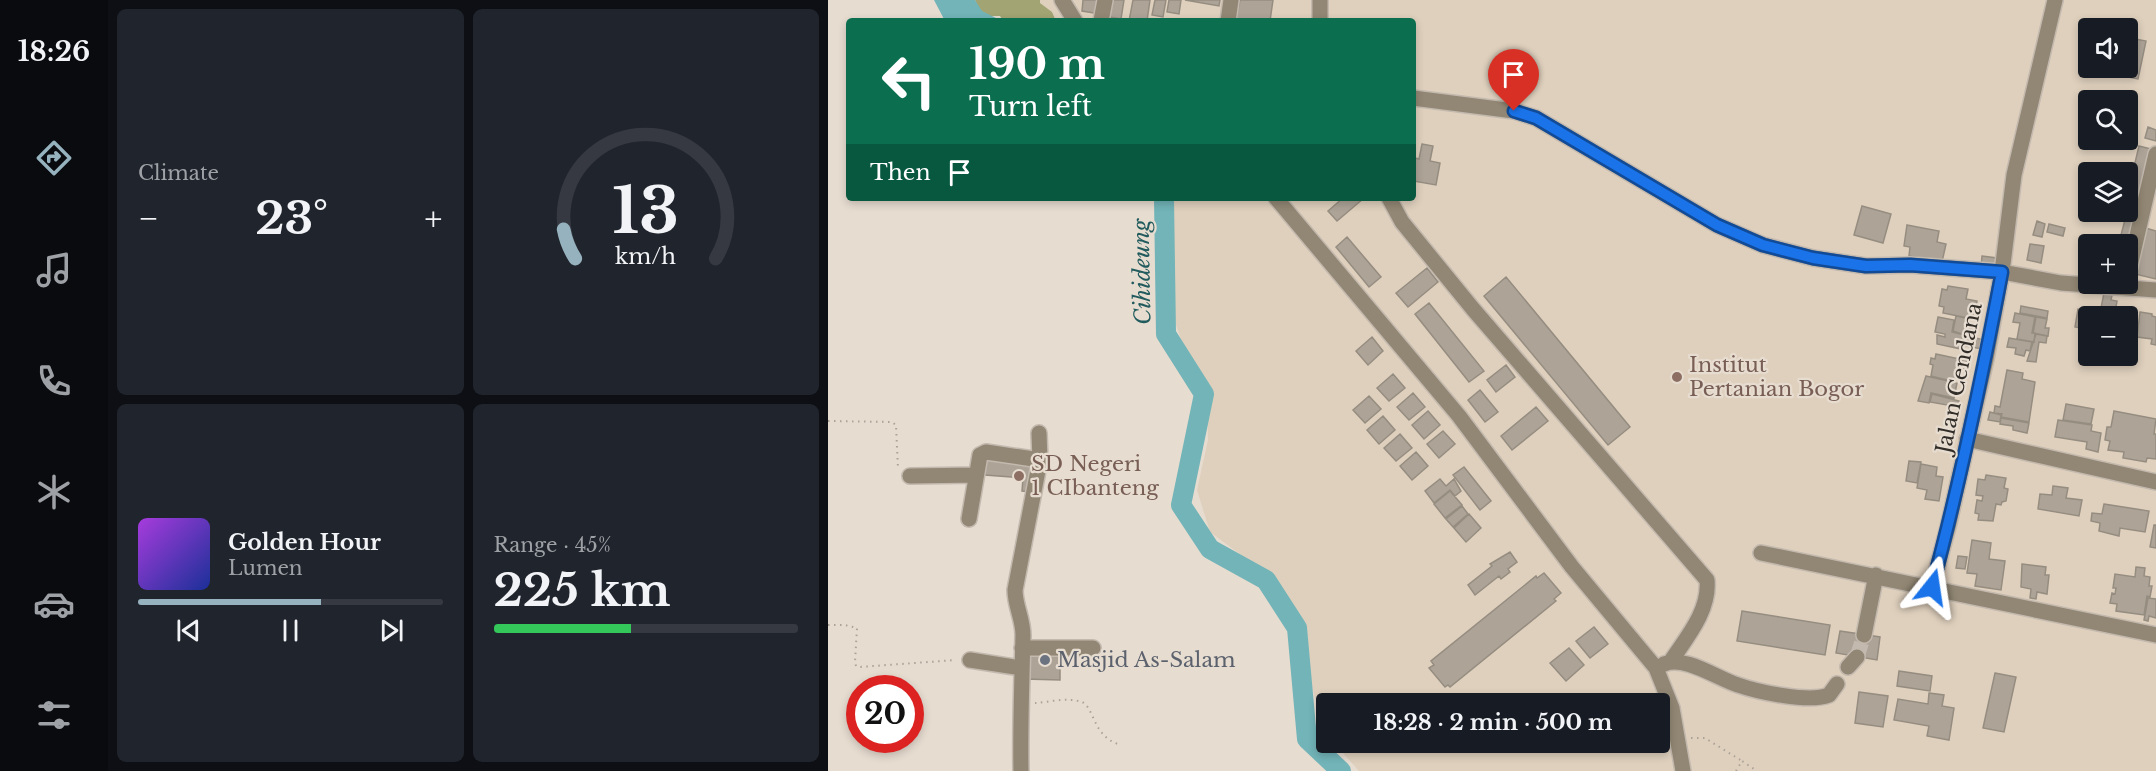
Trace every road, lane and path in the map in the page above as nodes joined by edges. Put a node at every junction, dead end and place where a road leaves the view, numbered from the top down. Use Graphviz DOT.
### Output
graph roads {
  1 [pos="1062,0"];
  2 [pos="1105,0"];
  3 [pos="1231,0"];
  4 [pos="1320,0"];
  5 [pos="2055,0"];
  6 [pos="1073,18"];
  7 [pos="1102,18"];
  8 [pos="1228,18"];
  9 [pos="1320,18"];
  10 [pos="1416,98"];
  11 [pos="2156,154"];
  12 [pos="1279,201"];
  13 [pos="1391,201"];
  14 [pos="2137,234"];
  15 [pos="2002,272"];
  16 [pos="2078,283"];
  17 [pos="2138,286"];
  18 [pos="2156,290"];
  19 [pos="828,421"];
  20 [pos="1039,433"];
  21 [pos="1967,439"];
  22 [pos="1040,460"];
  23 [pos="976,475"];
  24 [pos="910,476"];
  25 [pos="2156,482"];
  26 [pos="969,519"];
  27 [pos="1761,553"];
  28 [pos="1876,575"];
  29 [pos="1932,587"];
  30 [pos="828,626"];
  31 [pos="1864,635"];
  32 [pos="2156,635"];
  33 [pos="1022,648"];
  34 [pos="1093,648"];
  35 [pos="970,660"];
  36 [pos="1671,661"];
  37 [pos="1021,668"];
  38 [pos="1656,668"];
  39 [pos="1837,684"];
  40 [pos="1020,705"];
  41 [pos="1677,738"];
  42 [pos="1118,744"];
  43 [pos="1742,761"];
  44 [pos="1021,771"];
  45 [pos="1683,771"];
  46 [pos="1736,771"];
  47 [pos="1757,771"];
  1 -- 6 [label="street"];
  2 -- 7 [label="street"];
  3 -- 8 [label="street"];
  4 -- 9 [label="street"];
  5 -- 15 [label="street, Jalan Cendana"];
  10 -- 15 [label="street"];
  11 -- 14 [label="street"];
  12 -- 38 [label="street"];
  13 -- 36 [label="street"];
  15 -- 16 [label="street"];
  15 -- 21 [label="street, Jalan Cendana"];
  17 -- 18 [label="street"];
  19 -- 24 [label="path"];
  20 -- 22 [label="street"];
  21 -- 25 [label="street"];
  21 -- 29 [label="street, Jalan Cendana"];
  22 -- 23 [label="street"];
  22 -- 33 [label="street"];
  23 -- 24 [label="street"];
  23 -- 26 [label="street"];
  27 -- 28 [label="street"];
  28 -- 29 [label="street"];
  28 -- 31 [label="street"];
  29 -- 32 [label="street"];
  30 -- 35 [label="path"];
  33 -- 34 [label="street"];
  33 -- 37 [label="street"];
  35 -- 37 [label="street"];
  36 -- 38 [label="street"];
  36 -- 39 [label="street"];
  37 -- 40 [label="street"];
  38 -- 41 [label="street"];
  40 -- 42 [label="path"];
  40 -- 44 [label="street"];
  41 -- 43 [label="path"];
  41 -- 45 [label="street"];
  43 -- 46 [label="path"];
  43 -- 47 [label="path"];
}
